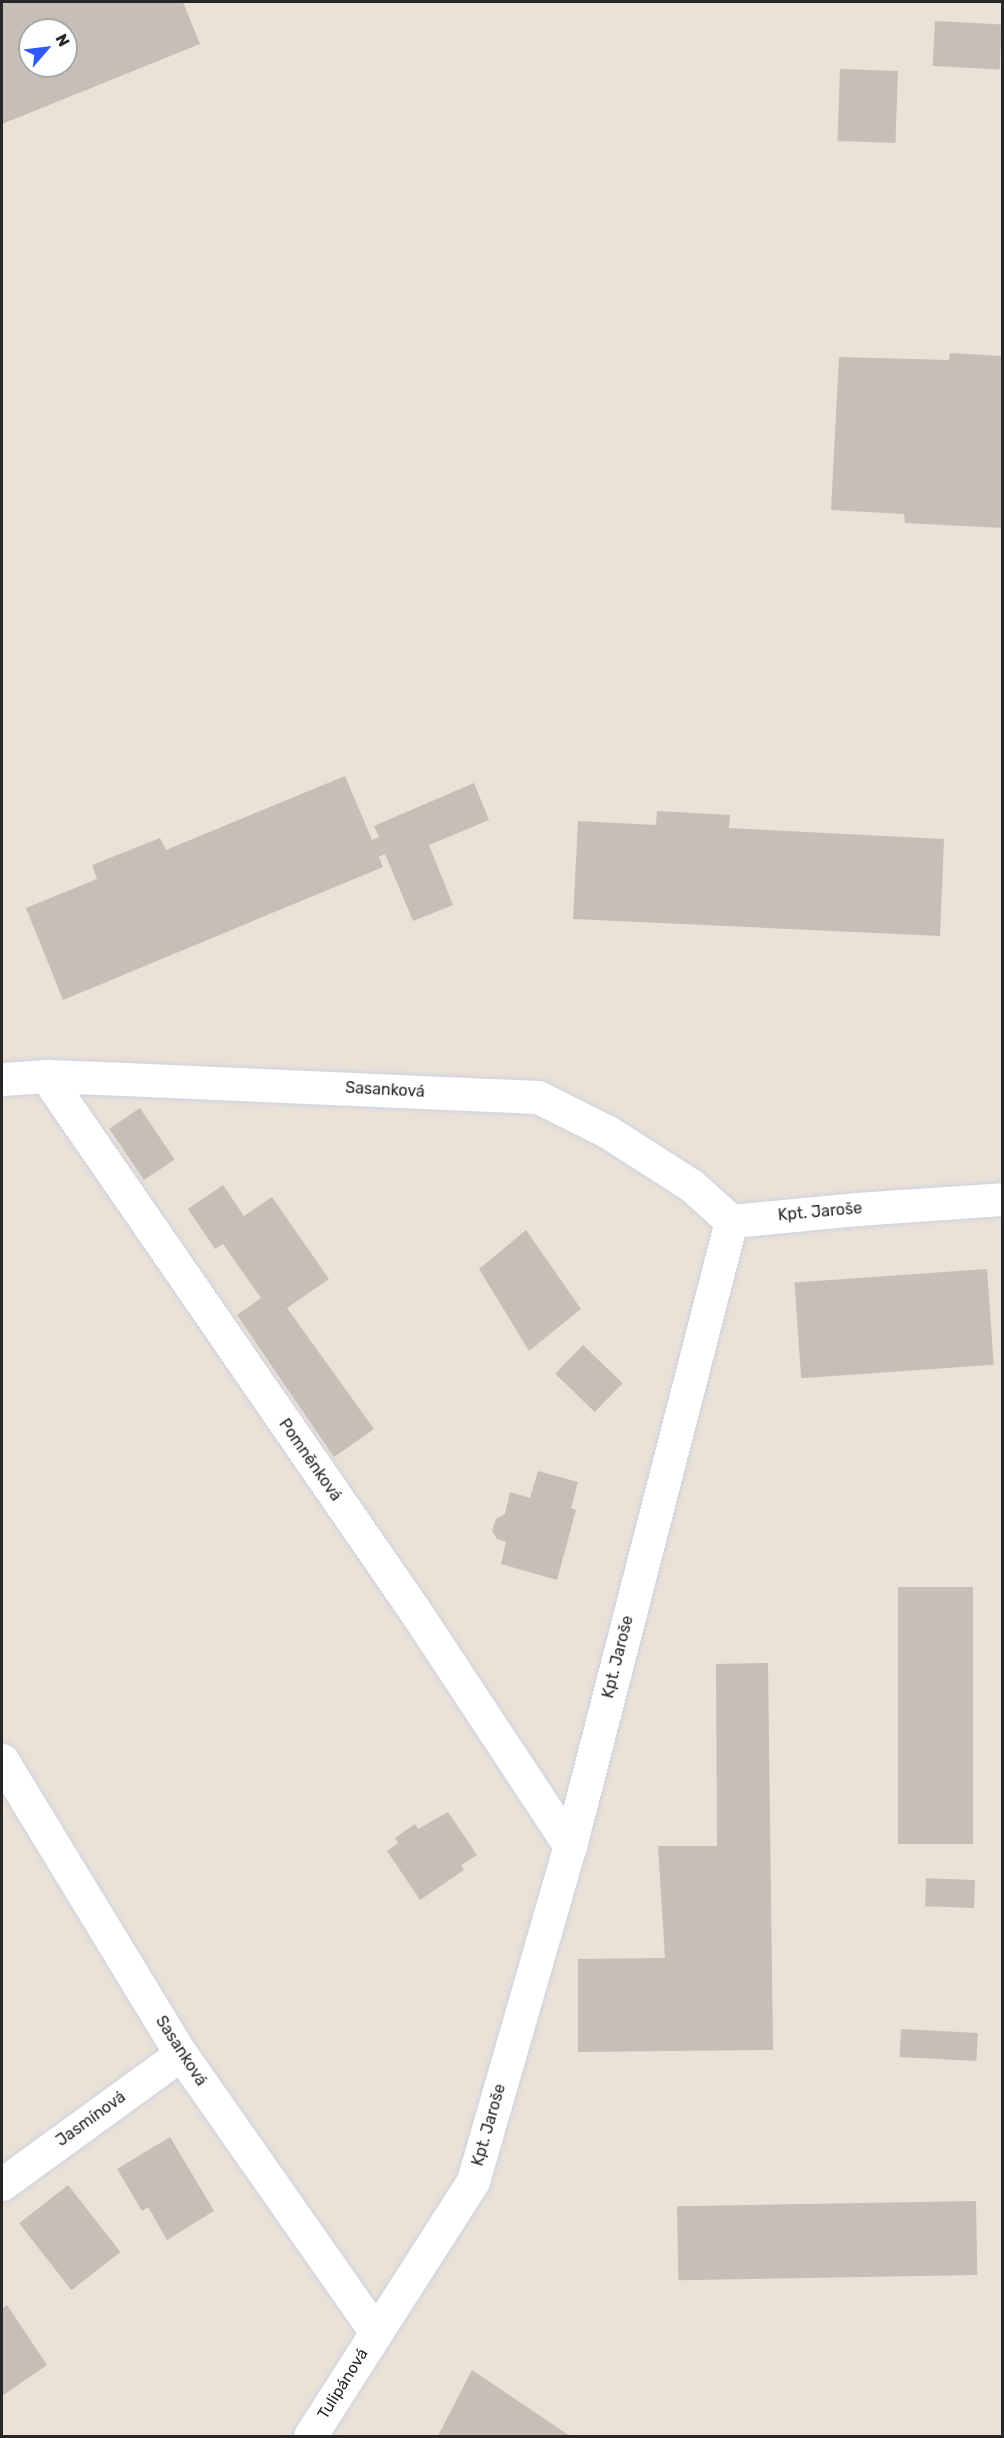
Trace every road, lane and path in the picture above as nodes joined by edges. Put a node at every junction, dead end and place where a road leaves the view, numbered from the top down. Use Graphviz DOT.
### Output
graph roads {
  1 [pos="46,1076"];
  2 [pos="2,1079"];
  3 [pos="1002,1199"];
  4 [pos="731,1221"];
  5 [pos="2,1760"];
  6 [pos="570,1846"];
  7 [pos="181,2054"];
  8 [pos="2,2184"];
  9 [pos="375,2331"];
  10 [pos="310,2436"];
  1 -- 2 [label="street, Sasanková"];
  1 -- 4 [label="street, Sasanková"];
  1 -- 6 [label="street, Pomněnková"];
  3 -- 4 [label="street, Kpt. Jaroše"];
  4 -- 6 [label="street, Kpt. Jaroše"];
  5 -- 7 [label="street, Sasanková"];
  6 -- 9 [label="street, Kpt. Jaroše"];
  7 -- 8 [label="street, Jasmínová"];
  7 -- 9 [label="street, Sasanková"];
  9 -- 10 [label="street, Tulipánová"];
}
